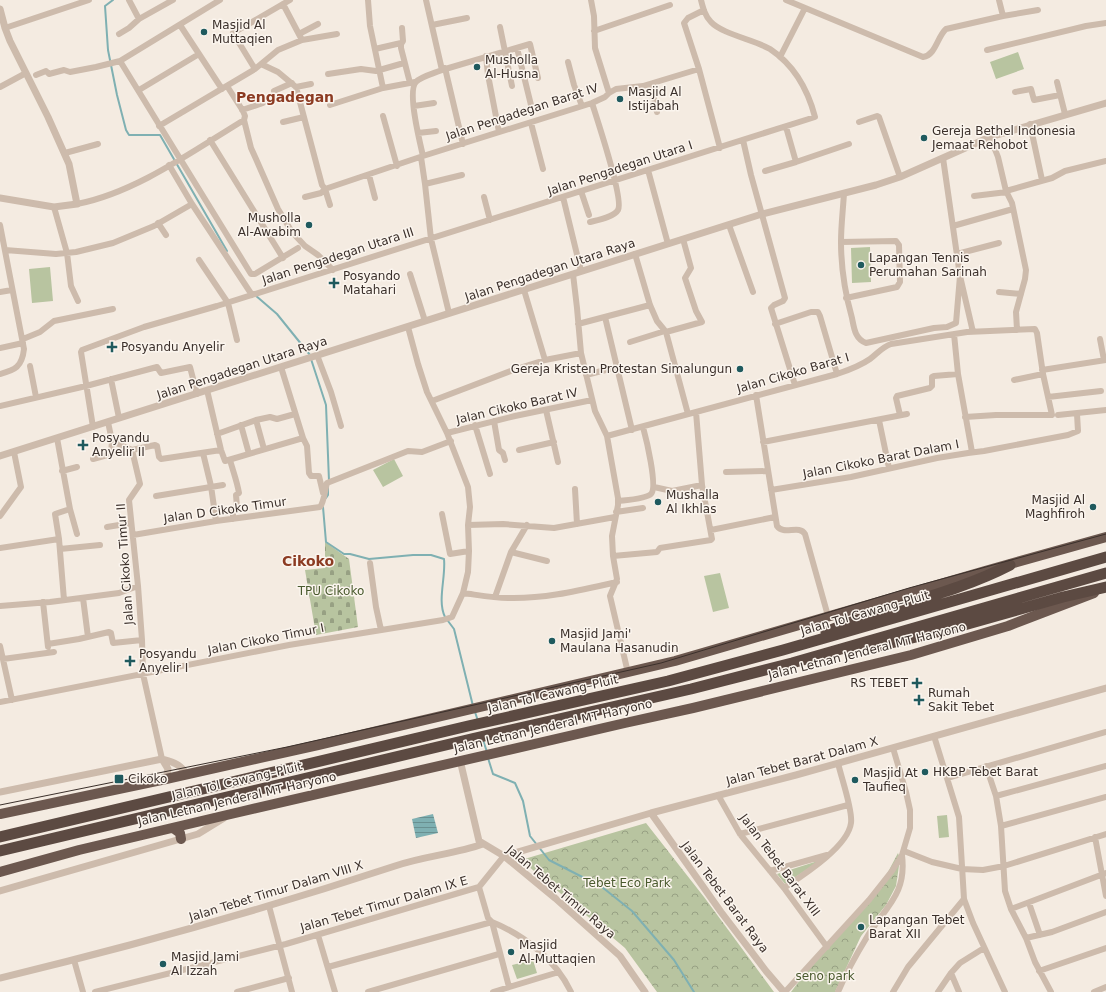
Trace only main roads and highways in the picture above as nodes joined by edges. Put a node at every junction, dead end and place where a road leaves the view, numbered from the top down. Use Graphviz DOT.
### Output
graph roads {
  1 [pos="1106,537"];
  2 [pos="1106,557"];
  3 [pos="1010,564"];
  4 [pos="1106,573"];
  5 [pos="1106,588"];
  6 [pos="783,650"];
  7 [pos="792,663"];
  8 [pos="0,814"];
  9 [pos="72,819"];
  10 [pos="173,828"];
  11 [pos="0,832"];
  12 [pos="0,837"];
  13 [pos="181,839"];
  14 [pos="0,851"];
  15 [pos="0,872"];
  1 -- 3 [label="highway"];
  2 -- 6 [label="highway, Jalan Tol Cawang–Pluit"];
  3 -- 6 [label="highway"];
  3 -- 8 [label="highway"];
  4 -- 7 [label="highway, Jalan Tol Cawang–Pluit"];
  5 -- 7 [label="highway"];
  5 -- 10 [label="highway, Jalan Letnan Jenderal MT Haryono"];
  6 -- 9 [label="highway, Jalan Tol Cawang–Pluit"];
  7 -- 14 [label="highway, Jalan Tol Cawang–Pluit"];
  9 -- 11 [label="highway"];
  9 -- 12 [label="highway, Jalan Tol Cawang–Pluit"];
  10 -- 13 [label="highway"];
  10 -- 15 [label="highway, Jalan Letnan Jenderal MT Haryono"];
}
